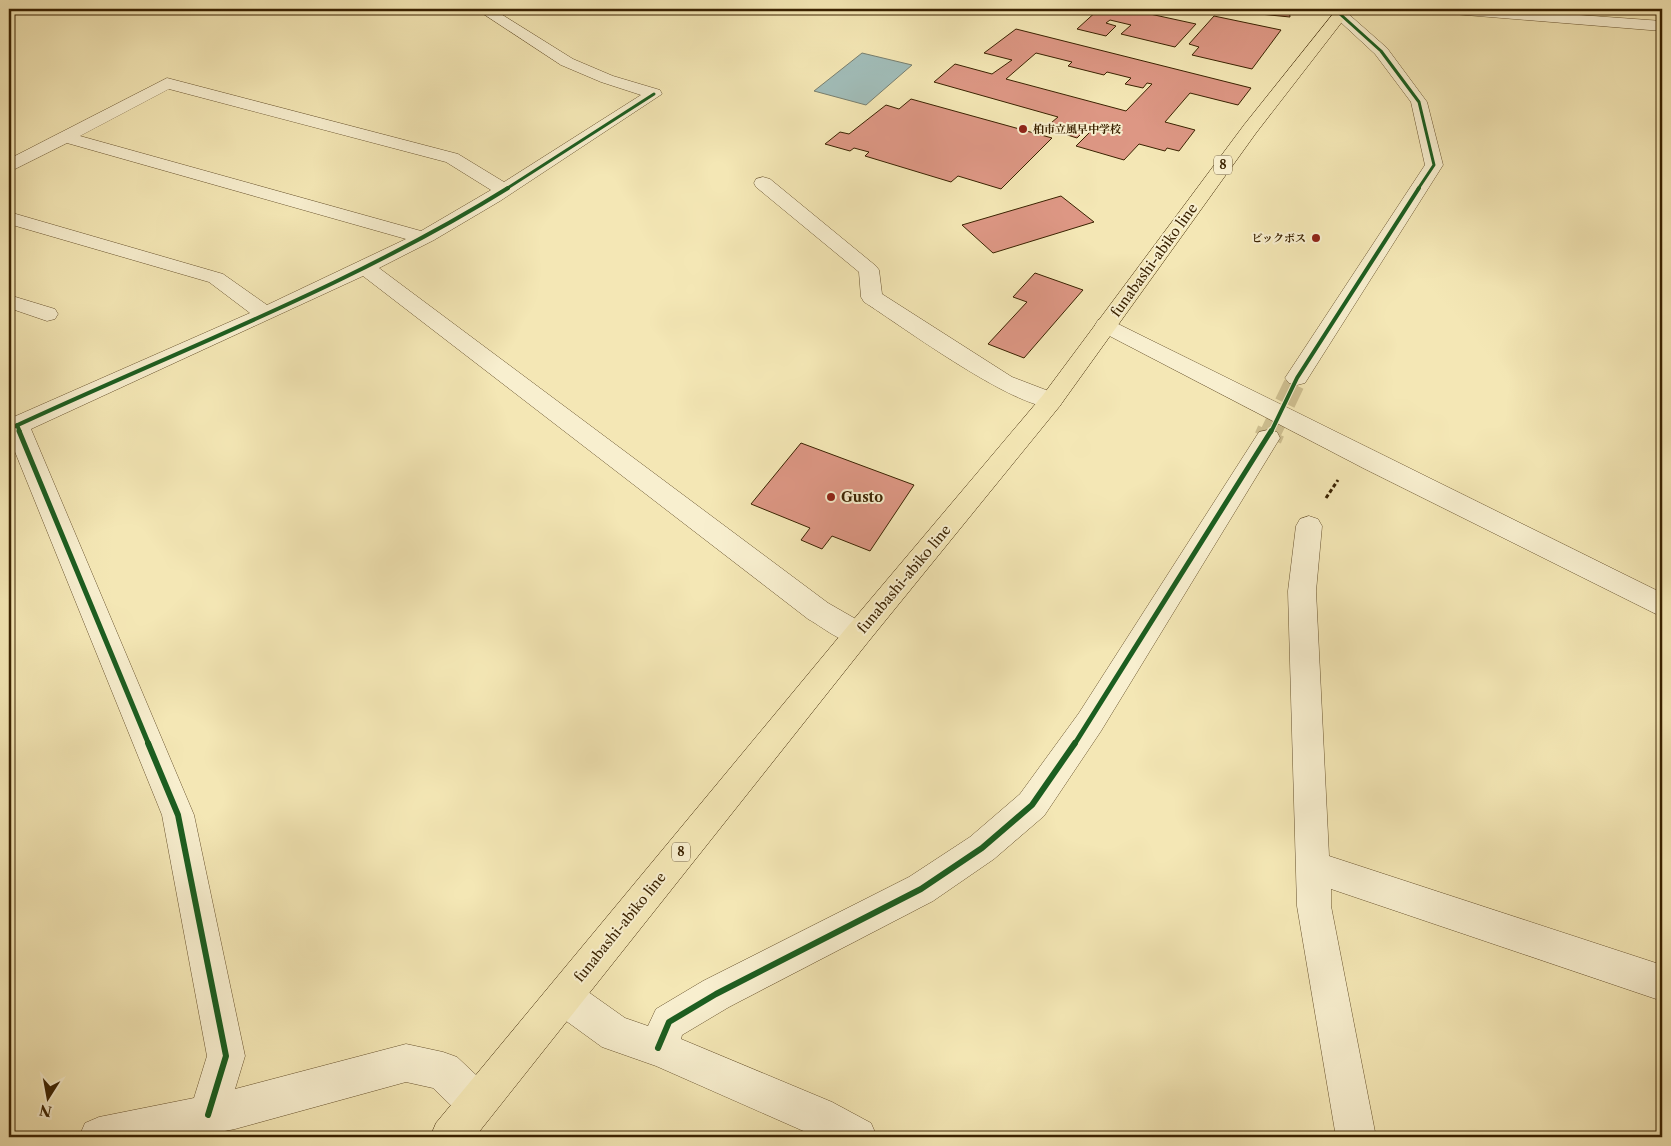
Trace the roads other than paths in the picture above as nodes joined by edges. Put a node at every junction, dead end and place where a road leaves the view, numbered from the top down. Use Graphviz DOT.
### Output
graph roads {
  1 [pos="483,9"];
  2 [pos="1441,9"];
  3 [pos="1648,9"];
  4 [pos="1342,11"];
  5 [pos="1634,23"];
  6 [pos="1662,26"];
  7 [pos="66,137"];
  8 [pos="9,166"];
  9 [pos="763,183"];
  10 [pos="504,190"];
  11 [pos="9,218"];
  12 [pos="422,238"];
  13 [pos="364,267"];
  14 [pos="9,301"];
  15 [pos="47,314"];
  16 [pos="266,314"];
  17 [pos="1106,325"];
  18 [pos="1296,378"];
  19 [pos="1051,400"];
  20 [pos="13,427"];
  21 [pos="1268,438"];
  22 [pos="1308,526"];
  23 [pos="1662,606"];
  24 [pos="858,634"];
  25 [pos="1311,866"];
  26 [pos="1662,983"];
  27 [pos="564,997"];
  28 [pos="658,1048"];
  29 [pos="477,1103"];
  30 [pos="208,1115"];
  31 [pos="100,1137"];
  32 [pos="450,1137"];
  33 [pos="857,1137"];
  34 [pos="1356,1137"];
  1 -- 10 [label="street"];
  2 -- 5 [label="street"];
  3 -- 5 [label="street"];
  4 -- 17 [label="main road, funabashi-abiko line / 8"];
  4 -- 18 [label="street"];
  5 -- 6 [label="street"];
  7 -- 8 [label="street"];
  7 -- 10 [label="street"];
  7 -- 12 [label="street"];
  9 -- 19 [label="street"];
  10 -- 12 [label="street"];
  11 -- 16 [label="street"];
  12 -- 13 [label="street"];
  13 -- 16 [label="street"];
  13 -- 24 [label="street"];
  14 -- 15 [label="street"];
  16 -- 20 [label="street"];
  17 -- 19 [label="main road, funabashi-abiko line / 8"];
  17 -- 23 [label="street"];
  19 -- 24 [label="main road, funabashi-abiko line / 8"];
  20 -- 30 [label="street"];
  21 -- 28 [label="street"];
  22 -- 25 [label="street"];
  24 -- 27 [label="main road, funabashi-abiko line / 8"];
  25 -- 26 [label="street"];
  25 -- 34 [label="street"];
  27 -- 28 [label="street"];
  27 -- 29 [label="main road, funabashi-abiko line / 8"];
  28 -- 33 [label="street"];
  29 -- 30 [label="street"];
  29 -- 32 [label="main road, funabashi-abiko line / 8"];
  30 -- 31 [label="street"];
}
